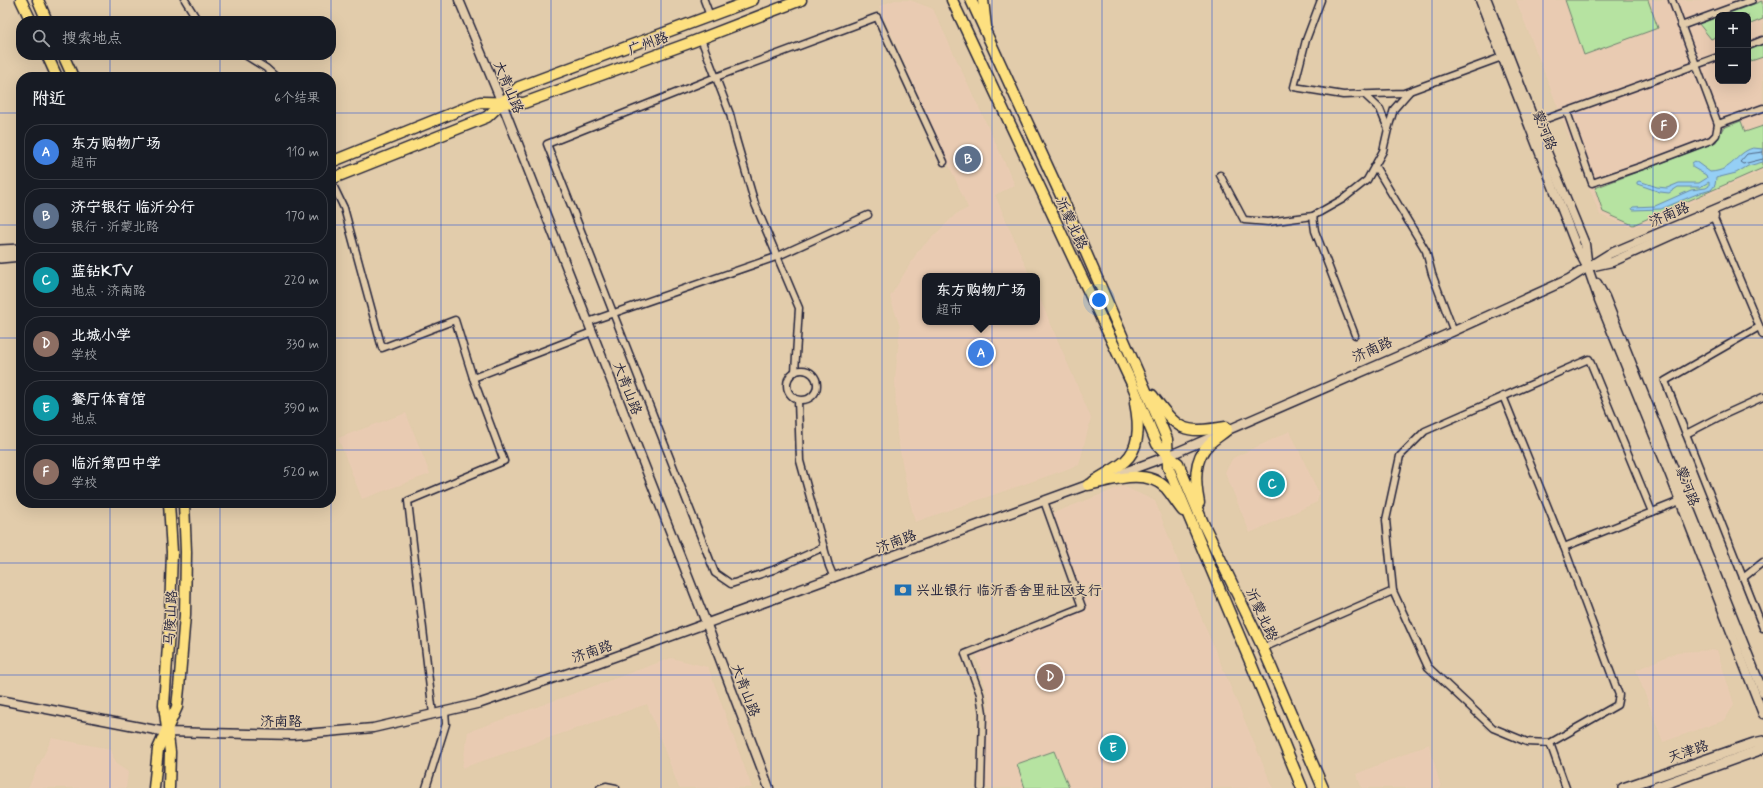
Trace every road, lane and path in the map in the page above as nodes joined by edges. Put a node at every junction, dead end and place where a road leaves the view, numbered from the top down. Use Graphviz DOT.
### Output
graph roads {
  1 [pos="21,0"];
  2 [pos="38,0"];
  3 [pos="185,0"];
  4 [pos="459,0"];
  5 [pos="704,0"];
  6 [pos="753,0"];
  7 [pos="801,0"];
  8 [pos="971,0"];
  9 [pos="983,0"];
  10 [pos="1320,0"];
  11 [pos="1480,0"];
  12 [pos="1487,0"];
  13 [pos="1672,0"];
  14 [pos="1752,0"];
  15 [pos="952,2"];
  16 [pos="29,16"];
  17 [pos="45,16"];
  18 [pos="195,16"];
  19 [pos="710,16"];
  20 [pos="1681,26"];
  21 [pos="987,35"];
  22 [pos="701,39"];
  23 [pos="1763,40"];
  24 [pos="1751,45"];
  25 [pos="1502,57"];
  26 [pos="1715,58"];
  27 [pos="48,60"];
  28 [pos="65,60"];
  29 [pos="253,60"];
  30 [pos="1696,65"];
  31 [pos="54,72"];
  32 [pos="71,72"];
  33 [pos="270,72"];
  34 [pos="716,77"];
  35 [pos="1411,91"];
  36 [pos="1364,94"];
  37 [pos="502,103"];
  38 [pos="1763,108"];
  39 [pos="1567,112"];
  40 [pos="1535,123"];
  41 [pos="1718,124"];
  42 [pos="1388,129"];
  43 [pos="336,160"];
  44 [pos="944,162"];
  45 [pos="1375,166"];
  46 [pos="1220,175"];
  47 [pos="336,178"];
  48 [pos="1763,189"];
  49 [pos="336,191"];
  50 [pos="1763,194"];
  51 [pos="868,215"];
  52 [pos="1313,216"];
  53 [pos="1713,216"];
  54 [pos="16,249"];
  55 [pos="0,250"];
  56 [pos="16,256"];
  57 [pos="776,257"];
  58 [pos="0,258"];
  59 [pos="1588,268"];
  60 [pos="613,313"];
  61 [pos="588,322"];
  62 [pos="1452,327"];
  63 [pos="1760,327"];
  64 [pos="592,332"];
  65 [pos="1355,335"];
  66 [pos="1763,335"];
  67 [pos="795,372"];
  68 [pos="472,378"];
  69 [pos="1137,382"];
  70 [pos="1503,396"];
  71 [pos="1763,397"];
  72 [pos="798,400"];
  73 [pos="1227,428"];
  74 [pos="1686,434"];
  75 [pos="1168,456"];
  76 [pos="1088,485"];
  77 [pos="1044,501"];
  78 [pos="1680,501"];
  79 [pos="169,508"];
  80 [pos="184,508"];
  81 [pos="1652,512"];
  82 [pos="1198,525"];
  83 [pos="1564,547"];
  84 [pos="824,548"];
  85 [pos="1763,562"];
  86 [pos="834,578"];
  87 [pos="1743,578"];
  88 [pos="1393,591"];
  89 [pos="707,624"];
  90 [pos="1763,628"];
  91 [pos="1263,648"];
  92 [pos="1763,692"];
  93 [pos="0,700"];
  94 [pos="444,711"];
  95 [pos="433,714"];
  96 [pos="1763,714"];
  97 [pos="166,732"];
  98 [pos="1763,741"];
  99 [pos="1550,743"];
  100 [pos="1763,747"];
  101 [pos="154,788"];
  102 [pos="169,788"];
  103 [pos="426,788"];
  104 [pos="600,788"];
  105 [pos="616,788"];
  106 [pos="769,788"];
  107 [pos="981,788"];
  108 [pos="1302,788"];
  109 [pos="1323,788"];
  110 [pos="1566,788"];
  111 [pos="1623,788"];
  112 [pos="1654,788"];
  1 -- 16 [label="main road"];
  2 -- 17 [label="main road"];
  3 -- 18 [label="street"];
  4 -- 37 [label="street, 大青山路"];
  5 -- 19 [label="street"];
  6 -- 19 [label="main road, 广州路"];
  7 -- 22 [label="main road, 广州路"];
  8 -- 21 [label="main road, 沂蒙北路"];
  9 -- 21 [label="main road"];
  10 -- 36 [label="street"];
  11 -- 25 [label="street, 蒙河路"];
  12 -- 40 [label="street, 蒙河路"];
  13 -- 20 [label="street"];
  14 -- 20 [label="street"];
  15 -- 69 [label="main road, 沂蒙北路"];
  19 -- 37 [label="main road, 广州路"];
  20 -- 30 [label="street"];
  21 -- 69 [label="main road, 沂蒙北路"];
  22 -- 34 [label="street"];
  22 -- 37 [label="main road, 广州路"];
  23 -- 24 [label="street"];
  25 -- 35 [label="street"];
  25 -- 59 [label="street, 蒙河路"];
  26 -- 30 [label="street"];
  27 -- 31 [label="main road"];
  28 -- 32 [label="main road"];
  29 -- 33 [label="street"];
  30 -- 39 [label="street"];
  30 -- 41 [label="street"];
  34 -- 44 [label="street"];
  34 -- 57 [label="street"];
  34 -- 60 [label="street"];
  35 -- 36 [label="street"];
  35 -- 42 [label="street"];
  36 -- 42 [label="street"];
  37 -- 43 [label="main road, 广州路"];
  37 -- 47 [label="main road, 广州路"];
  37 -- 61 [label="street, 大青山路"];
  38 -- 41 [label="street"];
  39 -- 40 [label="street"];
  39 -- 41 [label="street"];
  40 -- 59 [label="street, 蒙河路"];
  42 -- 45 [label="street"];
  45 -- 52 [label="street"];
  45 -- 62 [label="street"];
  46 -- 52 [label="street"];
  48 -- 59 [label="street, 济南路"];
  49 -- 68 [label="street"];
  50 -- 53 [label="street, 济南路"];
  51 -- 57 [label="street"];
  52 -- 65 [label="street"];
  53 -- 59 [label="street, 济南路"];
  53 -- 63 [label="street"];
  54 -- 55 [label="main road"];
  56 -- 58 [label="main road"];
  57 -- 60 [label="street"];
  57 -- 67 [label="street"];
  59 -- 62 [label="street, 济南路"];
  59 -- 73 [label="street, 济南路"];
  59 -- 78 [label="street, 蒙河路"];
  59 -- 92 [label="street, 蒙河路"];
  60 -- 61 [label="street"];
  60 -- 84 [label="street"];
  61 -- 64 [label="street, 大青山路"];
  62 -- 73 [label="street, 济南路"];
  63 -- 66 [label="street"];
  63 -- 74 [label="street"];
  64 -- 68 [label="street"];
  64 -- 89 [label="street, 大青山路"];
  67 -- 72 [label="street"];
  67 -- 72 [label="street"];
  68 -- 95 [label="street"];
  69 -- 73 [label="main road"];
  69 -- 75 [label="main road, 沂蒙北路"];
  69 -- 76 [label="main road"];
  70 -- 81 [label="street"];
  70 -- 83 [label="street"];
  70 -- 88 [label="street"];
  71 -- 74 [label="street"];
  72 -- 84 [label="street"];
  73 -- 75 [label="street, 济南路"];
  73 -- 82 [label="main road"];
  74 -- 87 [label="street"];
  75 -- 76 [label="street, 济南路"];
  75 -- 82 [label="main road, 沂蒙北路"];
  76 -- 77 [label="street, 济南路"];
  76 -- 82 [label="main road"];
  77 -- 86 [label="street, 济南路"];
  77 -- 107 [label="street"];
  78 -- 81 [label="street"];
  78 -- 96 [label="street, 蒙河路"];
  79 -- 97 [label="main road, 马陵山路"];
  80 -- 97 [label="main road, 马陵山路"];
  81 -- 83 [label="street"];
  82 -- 91 [label="main road, 沂蒙北路"];
  82 -- 108 [label="main road, 沂蒙北路"];
  83 -- 99 [label="street"];
  84 -- 86 [label="street"];
  85 -- 87 [label="street"];
  86 -- 89 [label="street, 济南路"];
  87 -- 90 [label="street"];
  88 -- 91 [label="street"];
  88 -- 99 [label="street"];
  89 -- 94 [label="street, 济南路"];
  89 -- 106 [label="street, 大青山路"];
  91 -- 109 [label="main road, 沂蒙北路"];
  93 -- 97 [label="street, 济南路"];
  94 -- 95 [label="street, 济南路"];
  94 -- 103 [label="street"];
  95 -- 97 [label="street, 济南路"];
  97 -- 101 [label="main road, 马陵山路"];
  97 -- 102 [label="main road, 马陵山路"];
  98 -- 111 [label="main road, 天津路"];
  99 -- 110 [label="street"];
  100 -- 112 [label="main road, 天津路"];
  104 -- 105 [label="street"];
}
